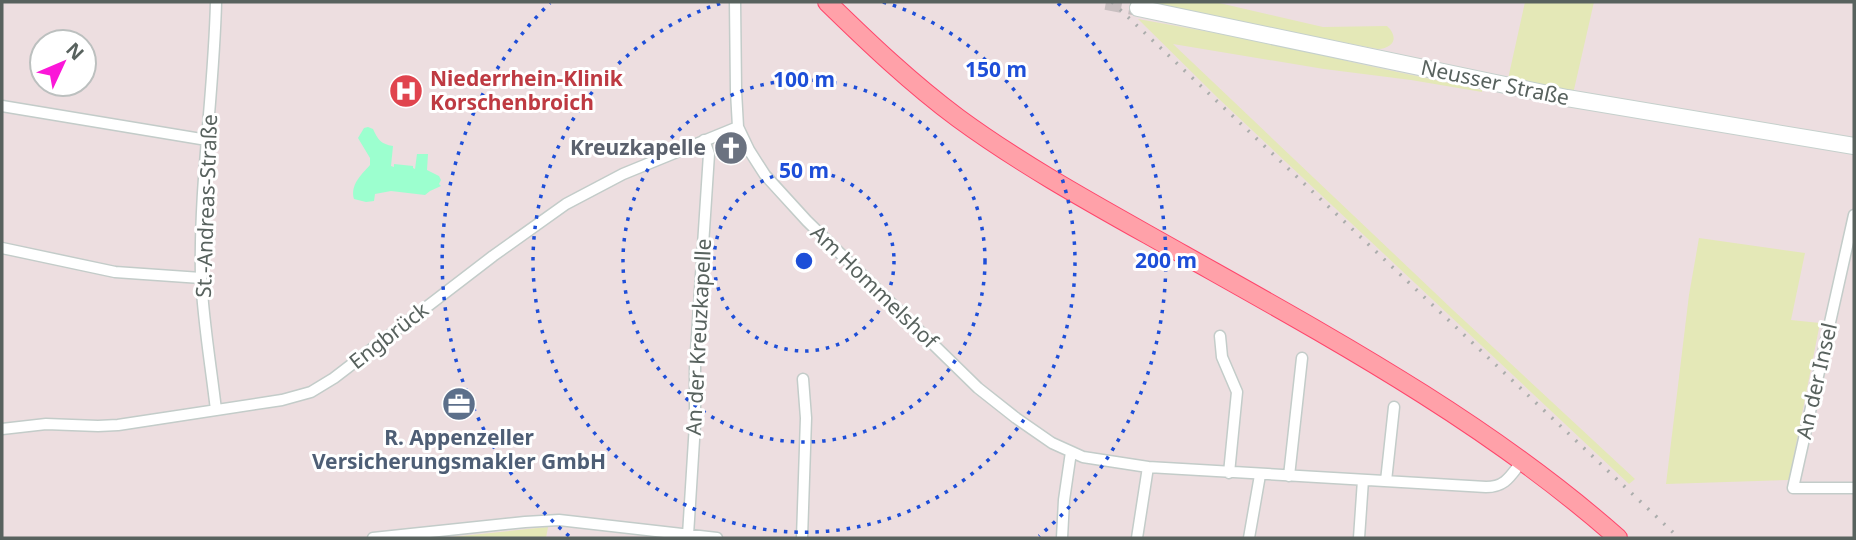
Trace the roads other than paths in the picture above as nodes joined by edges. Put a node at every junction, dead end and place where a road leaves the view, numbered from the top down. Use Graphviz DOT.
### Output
graph roads {
  1 [pos="216,2"];
  2 [pos="735,2"];
  3 [pos="828,2"];
  4 [pos="838,2"];
  5 [pos="1138,8"];
  6 [pos="851,25"];
  7 [pos="2,106"];
  8 [pos="738,127"];
  9 [pos="206,140"];
  10 [pos="704,140"];
  11 [pos="1854,146"];
  12 [pos="1854,215"];
  13 [pos="2,248"];
  14 [pos="201,278"];
  15 [pos="1220,336"];
  16 [pos="1302,358"];
  17 [pos="803,379"];
  18 [pos="1394,407"];
  19 [pos="216,410"];
  20 [pos="2,429"];
  21 [pos="1071,452"];
  22 [pos="1522,461"];
  23 [pos="1148,467"];
  24 [pos="1229,473"];
  25 [pos="1259,475"];
  26 [pos="1289,476"];
  27 [pos="1363,480"];
  28 [pos="1386,481"];
  29 [pos="1854,488"];
  30 [pos="688,535"];
  31 [pos="373,538"];
  32 [pos="717,538"];
  33 [pos="802,538"];
  34 [pos="1062,538"];
  35 [pos="1137,538"];
  36 [pos="1249,538"];
  37 [pos="1359,538"];
  38 [pos="1618,538"];
  1 -- 9 [label="street, St.-Andreas-Straße"];
  2 -- 8 [label="street, Am Hommelshof"];
  3 -- 6 [label="main road"];
  4 -- 6 [label="main road"];
  5 -- 11 [label="street, Neusser Straße"];
  6 -- 22 [label="main road"];
  7 -- 9 [label="street"];
  8 -- 10 [label="street, Engbrück"];
  8 -- 21 [label="street, Am Hommelshof"];
  9 -- 14 [label="street, St.-Andreas-Straße"];
  10 -- 19 [label="street, Engbrück"];
  10 -- 30 [label="street, An der Kreuzkapelle"];
  12 -- 29 [label="street, An der Insel"];
  13 -- 14 [label="street"];
  14 -- 19 [label="street, St.-Andreas-Straße"];
  15 -- 24 [label="street"];
  16 -- 26 [label="street"];
  17 -- 33 [label="street"];
  18 -- 28 [label="street"];
  19 -- 20 [label="street, Engbrück"];
  21 -- 23 [label="street, Am Hommelshof"];
  21 -- 34 [label="street"];
  22 -- 28 [label="street, Am Hommelshof"];
  22 -- 38 [label="main road"];
  23 -- 24 [label="street, Am Hommelshof"];
  23 -- 35 [label="street"];
  24 -- 25 [label="street, Am Hommelshof"];
  25 -- 26 [label="street, Am Hommelshof"];
  25 -- 36 [label="street"];
  26 -- 27 [label="street, Am Hommelshof"];
  27 -- 28 [label="street, Am Hommelshof"];
  27 -- 37 [label="street"];
  30 -- 31 [label="street"];
  30 -- 32 [label="street"];
}
